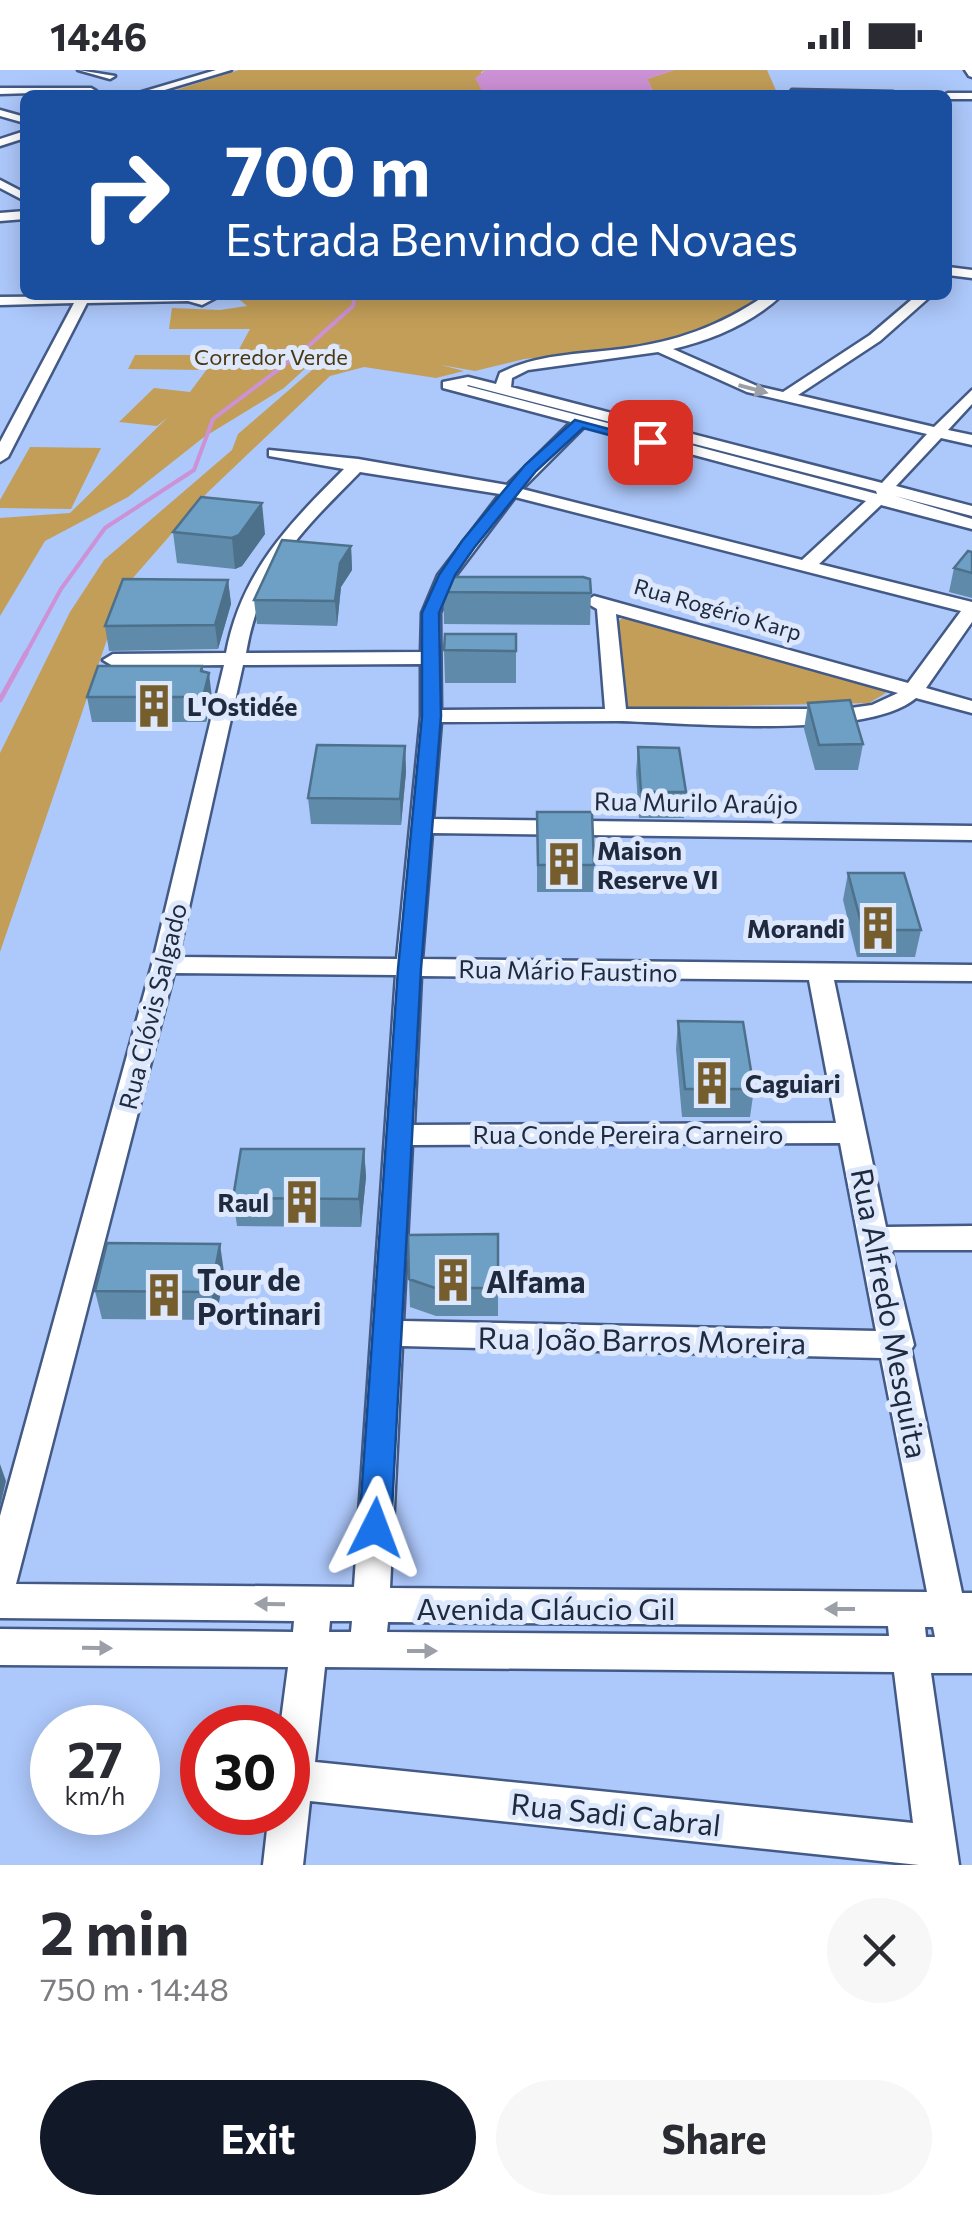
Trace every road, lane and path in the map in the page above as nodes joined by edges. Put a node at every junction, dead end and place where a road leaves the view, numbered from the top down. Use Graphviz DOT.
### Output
graph roads {
  1 [pos="83,70"];
  2 [pos="224,70"];
  3 [pos="110,76"];
  4 [pos="786,80"];
  5 [pos="884,82"];
  6 [pos="155,90"];
  7 [pos="790,90"];
  8 [pos="888,90"];
  9 [pos="82,300"];
  10 [pos="767,300"];
  11 [pos="919,300"];
  12 [pos="664,350"];
  13 [pos="503,389"];
  14 [pos="972,396"];
  15 [pos="785,397"];
  16 [pos="580,423"];
  17 [pos="936,432"];
  18 [pos="4,440"];
  19 [pos="972,440"];
  20 [pos="276,453"];
  21 [pos="0,457"];
  22 [pos="358,464"];
  23 [pos="511,491"];
  24 [pos="875,494"];
  25 [pos="972,511"];
  26 [pos="972,524"];
  27 [pos="806,566"];
  28 [pos="574,597"];
  29 [pos="606,604"];
  30 [pos="972,608"];
  31 [pos="430,658"];
  32 [pos="235,659"];
  33 [pos="113,660"];
  34 [pos="914,689"];
  35 [pos="972,707"];
  36 [pos="432,716"];
  37 [pos="616,716"];
  38 [pos="420,826"];
  39 [pos="972,833"];
  40 [pos="164,964"];
  41 [pos="410,969"];
  42 [pos="820,973"];
  43 [pos="972,973"];
  44 [pos="854,1133"];
  45 [pos="401,1135"];
  46 [pos="972,1238"];
  47 [pos="876,1239"];
  48 [pos="385,1332"];
  49 [pos="898,1345"];
  50 [pos="0,1581"];
  51 [pos="0,1601"];
  52 [pos="314,1605"];
  53 [pos="371,1606"];
  54 [pos="904,1609"];
  55 [pos="961,1610"];
  56 [pos="0,1648"];
  57 [pos="311,1650"];
  58 [pos="368,1651"];
  59 [pos="911,1654"];
  60 [pos="965,1655"];
  61 [pos="304,1705"];
  62 [pos="310,1782"];
  63 [pos="287,1835"];
  64 [pos="938,1856"];
  65 [pos="283,1865"];
  1 -- 3 [label="street"];
  2 -- 6 [label="street"];
  4 -- 7 [label="street"];
  5 -- 8 [label="street"];
  9 -- 18 [label="street"];
  10 -- 12 [label="street"];
  11 -- 15 [label="street"];
  12 -- 13 [label="street"];
  12 -- 15 [label="street, one-way"];
  13 -- 16 [label="street"];
  13 -- 24 [label="street"];
  14 -- 17 [label="street"];
  15 -- 17 [label="street"];
  16 -- 23 [label="street"];
  16 -- 24 [label="street"];
  17 -- 19 [label="street"];
  17 -- 24 [label="street"];
  18 -- 21 [label="street"];
  20 -- 22 [label="street"];
  22 -- 23 [label="street"];
  22 -- 32 [label="street, Rua Clóvis Salgado"];
  23 -- 27 [label="street"];
  23 -- 31 [label="street"];
  24 -- 25 [label="street"];
  24 -- 26 [label="street"];
  24 -- 27 [label="street"];
  27 -- 30 [label="street"];
  28 -- 29 [label="street, Rua Rogério Karp"];
  29 -- 34 [label="street, Rua Rogério Karp"];
  29 -- 37 [label="street"];
  30 -- 34 [label="street"];
  31 -- 32 [label="street"];
  31 -- 36 [label="street"];
  32 -- 33 [label="street"];
  32 -- 40 [label="street, Rua Clóvis Salgado"];
  34 -- 35 [label="street, Rua Rogério Karp"];
  34 -- 37 [label="street"];
  36 -- 37 [label="street"];
  36 -- 38 [label="street"];
  38 -- 39 [label="street, Rua Murilo Araújo"];
  38 -- 41 [label="street"];
  40 -- 41 [label="street, Rua Mário Faustino"];
  40 -- 50 [label="street, Rua Clóvis Salgado"];
  41 -- 42 [label="street, Rua Mário Faustino"];
  41 -- 45 [label="street"];
  42 -- 43 [label="street, Rua Mário Faustino"];
  42 -- 44 [label="street, Rua Alfredo Mesquita"];
  44 -- 45 [label="street, Rua Conde Pereira Carneiro"];
  44 -- 47 [label="street, Rua Alfredo Mesquita"];
  45 -- 48 [label="street"];
  46 -- 47 [label="street"];
  47 -- 49 [label="street, Rua Alfredo Mesquita"];
  48 -- 49 [label="street, Rua João Barros Moreira"];
  48 -- 53 [label="street"];
  49 -- 55 [label="street, Rua Alfredo Mesquita"];
  52 -- 51 [label="street, Avenida Gláucio Gil, one-way"];
  52 -- 53 [label="street, Avenida Gláucio Gil"];
  52 -- 57 [label="street"];
  54 -- 53 [label="street, Avenida Gláucio Gil, one-way"];
  53 -- 58 [label="street"];
  54 -- 55 [label="street, Avenida Gláucio Gil"];
  54 -- 59 [label="street"];
  55 -- 60 [label="street, Rua Alfredo Mesquita"];
  56 -- 57 [label="street, Avenida Gláucio Gil, one-way"];
  57 -- 58 [label="street, Avenida Gláucio Gil"];
  57 -- 61 [label="street"];
  58 -- 59 [label="street, Avenida Gláucio Gil, one-way"];
  59 -- 60 [label="street, Avenida Gláucio Gil"];
  59 -- 64 [label="street"];
  62 -- 64 [label="street, Rua Sadi Cabral"];
  63 -- 65 [label="street"];
}
